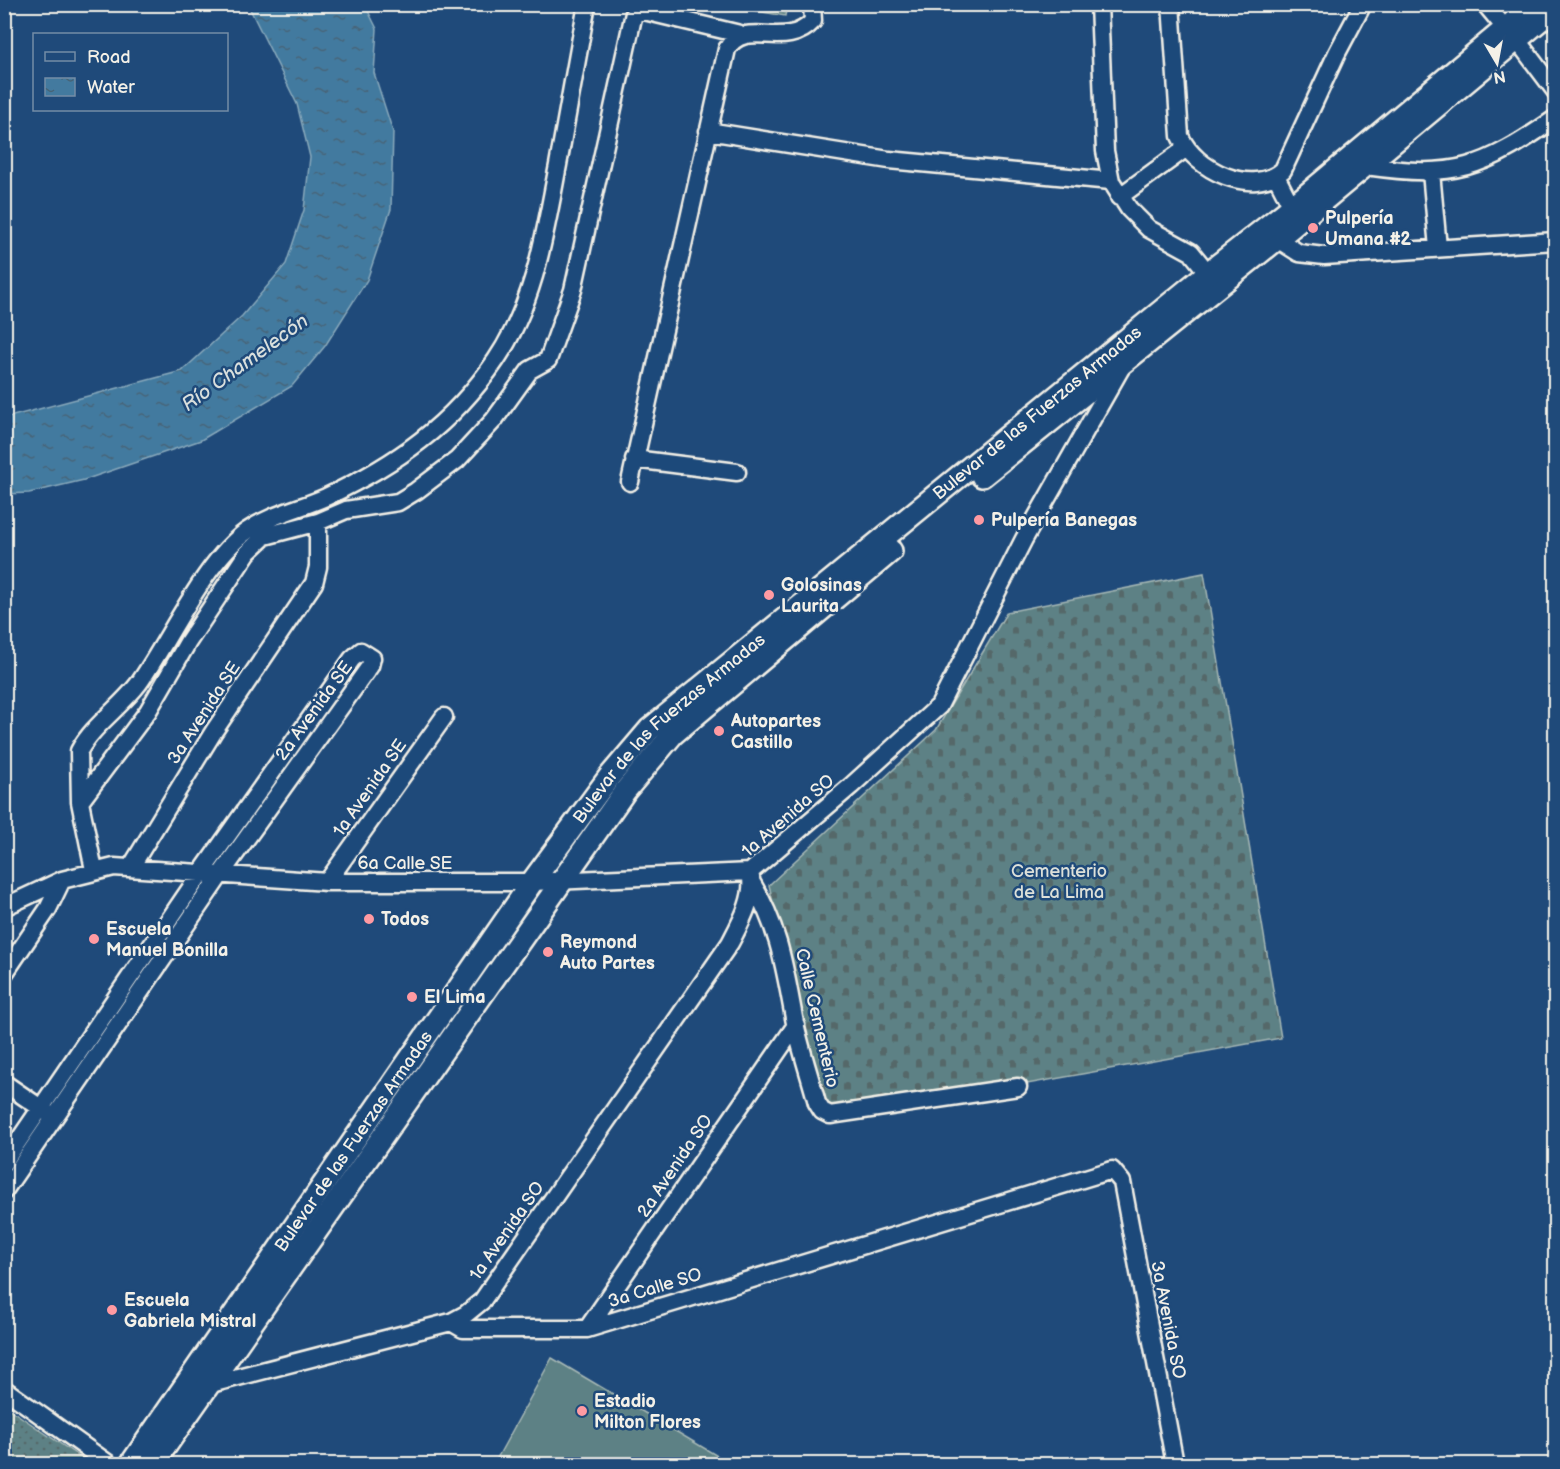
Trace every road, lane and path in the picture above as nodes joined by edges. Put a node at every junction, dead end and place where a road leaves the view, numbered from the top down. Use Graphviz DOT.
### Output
graph roads {
  1 [pos="587,4"];
  2 [pos="812,4"];
  3 [pos="1099,4"];
  4 [pos="1171,4"];
  5 [pos="1363,4"];
  6 [pos="1485,4"];
  7 [pos="1535,4"];
  8 [pos="1556,7"];
  9 [pos="740,34"];
  10 [pos="1511,34"];
  11 [pos="1556,92"];
  12 [pos="1556,118"];
  13 [pos="708,131"];
  14 [pos="1185,148"];
  15 [pos="1366,166"];
  16 [pos="1431,172"];
  17 [pos="1276,176"];
  18 [pos="1111,181"];
  19 [pos="1119,197"];
  20 [pos="1295,214"];
  21 [pos="1277,239"];
  22 [pos="1556,241"];
  23 [pos="1438,248"];
  24 [pos="1208,273"];
  25 [pos="1124,363"];
  26 [pos="634,459"];
  27 [pos="737,472"];
  28 [pos="630,482"];
  29 [pos="318,522"];
  30 [pos="444,717"];
  31 [pos="80,802"];
  32 [pos="132,867"];
  33 [pos="94,870"];
  34 [pos="201,873"];
  35 [pos="220,874"];
  36 [pos="751,877"];
  37 [pos="62,880"];
  38 [pos="563,881"];
  39 [pos="327,882"];
  40 [pos="532,882"];
  41 [pos="4,907"];
  42 [pos="4,974"];
  43 [pos="796,1025"];
  44 [pos="4,1083"];
  45 [pos="1018,1088"];
  46 [pos="40,1108"];
  47 [pos="56,1119"];
  48 [pos="4,1162"];
  49 [pos="1122,1182"];
  50 [pos="4,1191"];
  51 [pos="451,1322"];
  52 [pos="587,1329"];
  53 [pos="197,1384"];
  54 [pos="4,1389"];
  55 [pos="109,1464"];
  56 [pos="131,1464"];
  57 [pos="153,1464"];
  58 [pos="1175,1464"];
  1 -- 31 [label="street"];
  2 -- 9 [label="street"];
  3 -- 18 [label="street"];
  4 -- 14 [label="street"];
  5 -- 17 [label="street"];
  6 -- 10 [label="street"];
  7 -- 10 [label="street, Bulevar de las Fuerzas Armadas"];
  8 -- 10 [label="street, Bulevar de las Fuerzas Armadas"];
  9 -- 13 [label="street"];
  9 -- 29 [label="street"];
  10 -- 11 [label="street"];
  10 -- 15 [label="street, Bulevar de las Fuerzas Armadas"];
  10 -- 20 [label="street, Bulevar de las Fuerzas Armadas"];
  12 -- 16 [label="street"];
  13 -- 18 [label="street"];
  13 -- 26 [label="street"];
  14 -- 17 [label="street"];
  14 -- 19 [label="street"];
  15 -- 16 [label="street"];
  15 -- 20 [label="street, Bulevar de las Fuerzas Armadas"];
  16 -- 23 [label="street"];
  17 -- 20 [label="street"];
  18 -- 19 [label="street"];
  19 -- 24 [label="street"];
  20 -- 21 [label="street, Bulevar de las Fuerzas Armadas"];
  20 -- 24 [label="street, Bulevar de las Fuerzas Armadas"];
  21 -- 23 [label="street"];
  21 -- 25 [label="street, Bulevar de las Fuerzas Armadas"];
  22 -- 23 [label="street"];
  24 -- 40 [label="street, Bulevar de las Fuerzas Armadas"];
  25 -- 36 [label="street, 1a Avenida SO"];
  25 -- 38 [label="street, Bulevar de las Fuerzas Armadas"];
  26 -- 27 [label="street"];
  26 -- 28 [label="street"];
  29 -- 31 [label="street"];
  29 -- 32 [label="street, 3a Avenida SE"];
  30 -- 39 [label="street, 1a Avenida SE"];
  31 -- 33 [label="street"];
  32 -- 33 [label="street, 6a Calle SE"];
  32 -- 34 [label="street, 6a Calle SE"];
  33 -- 37 [label="street, 6a Calle SE"];
  34 -- 35 [label="street, 6a Calle SE"];
  34 -- 35 [label="street, 2a Avenida SE"];
  34 -- 46 [label="street, 2a Avenida SE"];
  35 -- 39 [label="street, 6a Calle SE"];
  35 -- 47 [label="street, 2a Avenida SE"];
  36 -- 38 [label="street, 6a Calle SE"];
  36 -- 43 [label="street, Calle Cementerio"];
  36 -- 51 [label="street, 1a Avenida SO"];
  37 -- 41 [label="street, 6a Calle SE"];
  37 -- 42 [label="street"];
  38 -- 40 [label="street, 6a Calle SE"];
  38 -- 53 [label="street, Bulevar de las Fuerzas Armadas"];
  39 -- 40 [label="street, 6a Calle SE"];
  40 -- 53 [label="street, Bulevar de las Fuerzas Armadas"];
  43 -- 45 [label="street, Calle Cementerio"];
  43 -- 52 [label="street, 2a Avenida SO"];
  44 -- 46 [label="street"];
  46 -- 47 [label="street"];
  46 -- 48 [label="street, 2a Avenida SE"];
  47 -- 50 [label="street, 2a Avenida SE"];
  49 -- 52 [label="street, 3a Calle SO"];
  49 -- 58 [label="street, 3a Avenida SO"];
  51 -- 52 [label="street, 3a Calle SO"];
  51 -- 53 [label="street, 3a Calle SO"];
  53 -- 56 [label="street, Bulevar de las Fuerzas Armadas"];
  53 -- 57 [label="street, Bulevar de las Fuerzas Armadas"];
  54 -- 55 [label="street"];
}
